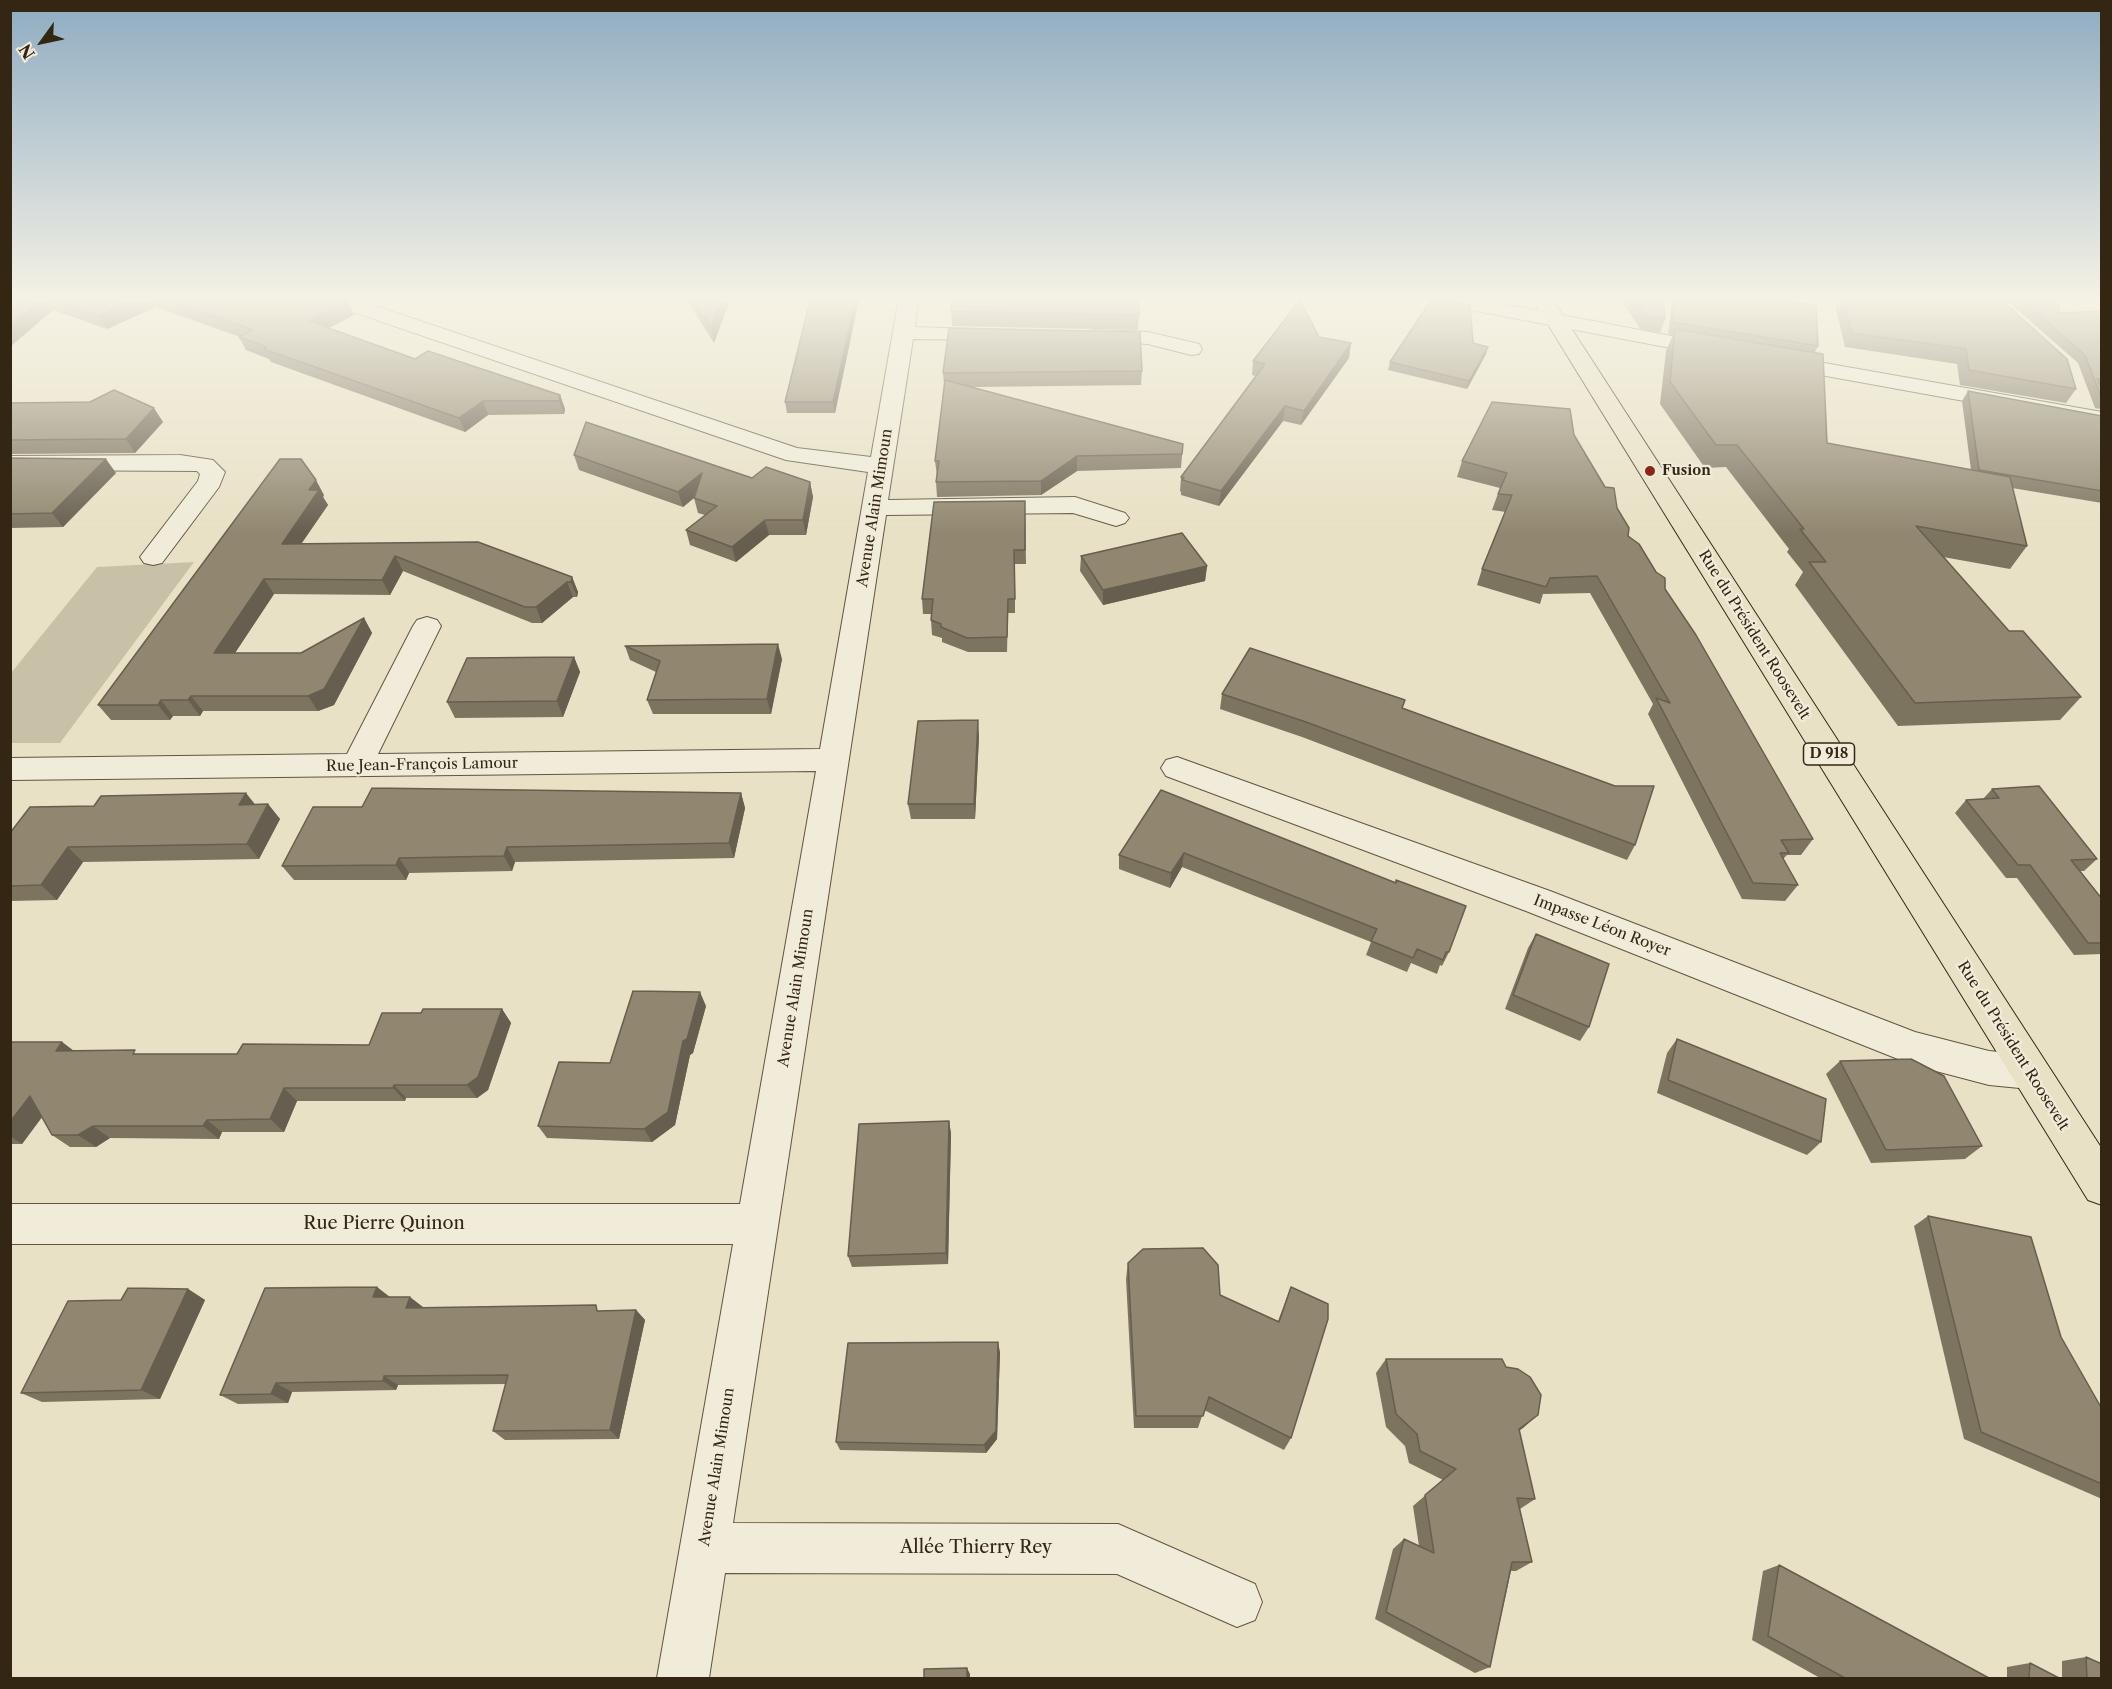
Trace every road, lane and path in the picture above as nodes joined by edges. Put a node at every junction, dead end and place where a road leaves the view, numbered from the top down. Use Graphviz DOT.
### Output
graph roads {
  1 [pos="560,376"];
  2 [pos="896,376"];
  3 [pos="1591,376"];
  4 [pos="1861,376"];
  5 [pos="2076,391"];
  6 [pos="2092,417"];
  7 [pos="10,463"];
  8 [pos="882,466"];
  9 [pos="875,508"];
  10 [pos="1116,518"];
  11 [pos="153,557"];
  12 [pos="427,626"];
  13 [pos="833,760"];
  14 [pos="356,766"];
  15 [pos="1177,768"];
  16 [pos="10,769"];
  17 [pos="2030,1072"];
  18 [pos="2102,1185"];
  19 [pos="10,1224"];
  20 [pos="758,1224"];
  21 [pos="704,1548"];
  22 [pos="1237,1602"];
  23 [pos="683,1678"];
  1 -- 8 [label="street"];
  2 -- 8 [label="street, Avenue Alain Mimoun"];
  3 -- 17 [label="main road, Rue du Président Roosevelt / D 918"];
  4 -- 6 [label="street"];
  5 -- 6 [label="street"];
  7 -- 11 [label="street"];
  8 -- 9 [label="street, Avenue Alain Mimoun"];
  9 -- 10 [label="street"];
  9 -- 13 [label="street, Avenue Alain Mimoun"];
  12 -- 14 [label="street"];
  13 -- 14 [label="street, Rue Jean-François Lamour"];
  13 -- 20 [label="street, Avenue Alain Mimoun"];
  14 -- 16 [label="street, Rue Jean-François Lamour"];
  15 -- 17 [label="street, Impasse Léon Royer"];
  17 -- 18 [label="main road, Rue du Président Roosevelt / D 918"];
  19 -- 20 [label="street, Rue Pierre Quinon"];
  20 -- 21 [label="street, Avenue Alain Mimoun"];
  21 -- 22 [label="street, Allée Thierry Rey"];
  21 -- 23 [label="street, Avenue Alain Mimoun"];
}
